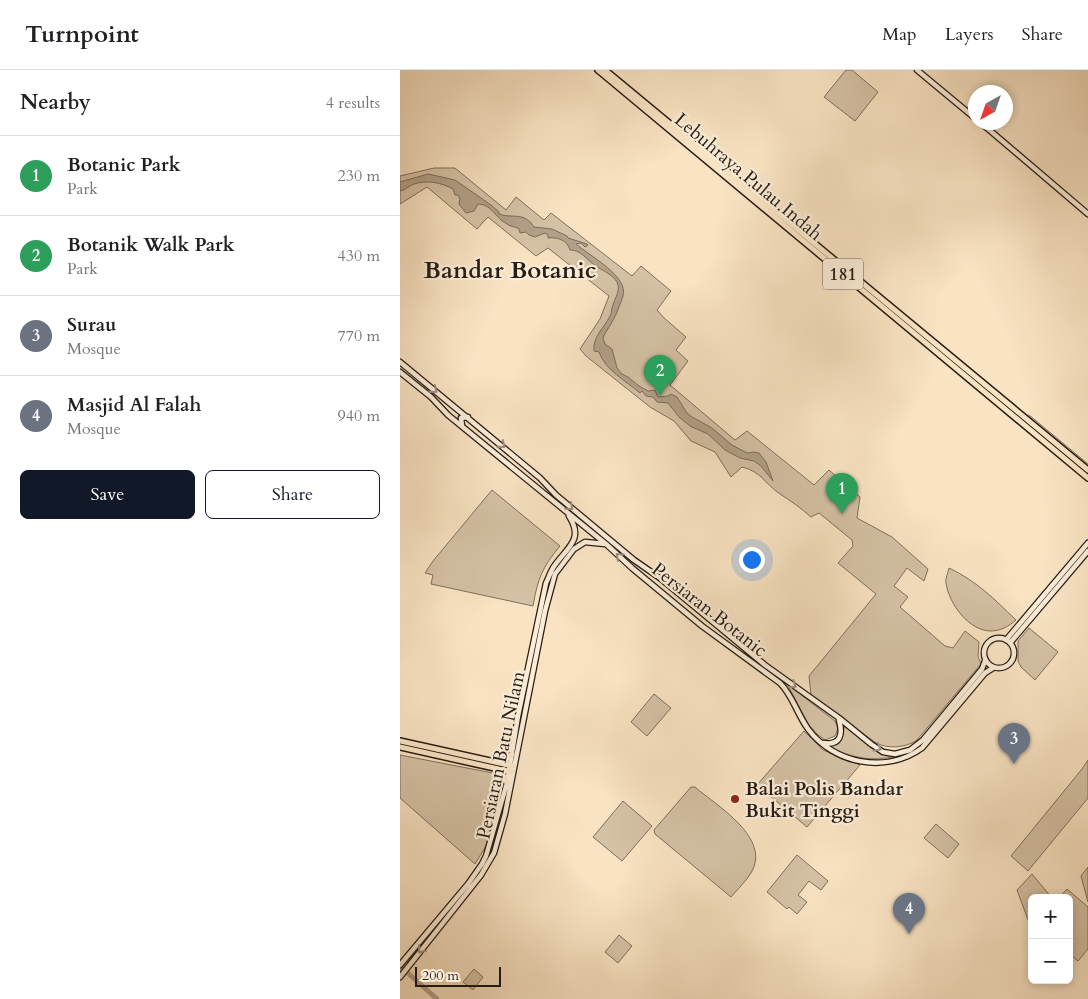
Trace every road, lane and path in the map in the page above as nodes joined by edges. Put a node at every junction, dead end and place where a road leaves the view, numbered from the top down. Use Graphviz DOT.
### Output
graph roads {
  1 [pos="598,70"];
  2 [pos="605,70"];
  3 [pos="917,70"];
  4 [pos="968,112"];
  5 [pos="989,130"];
  6 [pos="1088,214"];
  7 [pos="400,362"];
  8 [pos="400,372"];
  9 [pos="468,417"];
  10 [pos="462,426"];
  11 [pos="1088,470"];
  12 [pos="535,474"];
  13 [pos="1088,478"];
  14 [pos="528,481"];
  15 [pos="567,513"];
  16 [pos="1088,543"];
  17 [pos="606,544"];
  18 [pos="1088,551"];
  19 [pos="700,611"];
  20 [pos="694,619"];
  21 [pos="1008,642"];
  22 [pos="985,661"];
  23 [pos="993,668"];
  24 [pos="839,718"];
  25 [pos="400,741"];
  26 [pos="820,742"];
  27 [pos="400,746"];
  28 [pos="512,754"];
  29 [pos="500,763"];
  30 [pos="498,769"];
  31 [pos="511,769"];
  32 [pos="507,783"];
  33 [pos="402,963"];
  34 [pos="400,977"];
  1 -- 13 [label="main road, Lebuhraya Pulau Indah / 181"];
  2 -- 11 [label="main road, Lebuhraya Pulau Indah / 181"];
  3 -- 4 [label="main road"];
  5 -- 6 [label="main road"];
  7 -- 9 [label="main road, Persiaran Botanic, one-way"];
  8 -- 10 [label="main road, Persiaran Botanic"];
  9 -- 10 [label="main road"];
  9 -- 12 [label="main road, Persiaran Botanic, one-way"];
  10 -- 14 [label="main road, Persiaran Botanic"];
  12 -- 14 [label="main road"];
  12 -- 19 [label="main road, Persiaran Botanic, one-way"];
  14 -- 15 [label="main road, Persiaran Botanic"];
  15 -- 17 [label="main road, Persiaran Botanic"];
  15 -- 28 [label="main road, Persiaran Batu Nilam"];
  16 -- 21 [label="main road"];
  20 -- 17 [label="main road, Persiaran Botanic, one-way"];
  17 -- 31 [label="main road, Persiaran Batu Nilam"];
  18 -- 21 [label="main road"];
  19 -- 20 [label="main road"];
  19 -- 24 [label="main road, Persiaran Botanic, one-way"];
  20 -- 26 [label="main road, Persiaran Botanic"];
  21 -- 22 [label="main road"];
  21 -- 23 [label="main road"];
  22 -- 23 [label="main road"];
  24 -- 22 [label="main road, Persiaran Botanic, one-way"];
  23 -- 26 [label="main road, Persiaran Botanic"];
  24 -- 26 [label="main road"];
  25 -- 29 [label="main road"];
  27 -- 30 [label="main road"];
  28 -- 29 [label="main road"];
  28 -- 31 [label="main road, Persiaran Batu Nilam"];
  29 -- 31 [label="main road"];
  30 -- 31 [label="main road"];
  30 -- 32 [label="main road"];
  31 -- 32 [label="main road, Persiaran Batu Nilam"];
  31 -- 34 [label="main road, Persiaran Batu Nilam, one-way"];
  32 -- 33 [label="main road, Persiaran Batu Nilam"];
}
